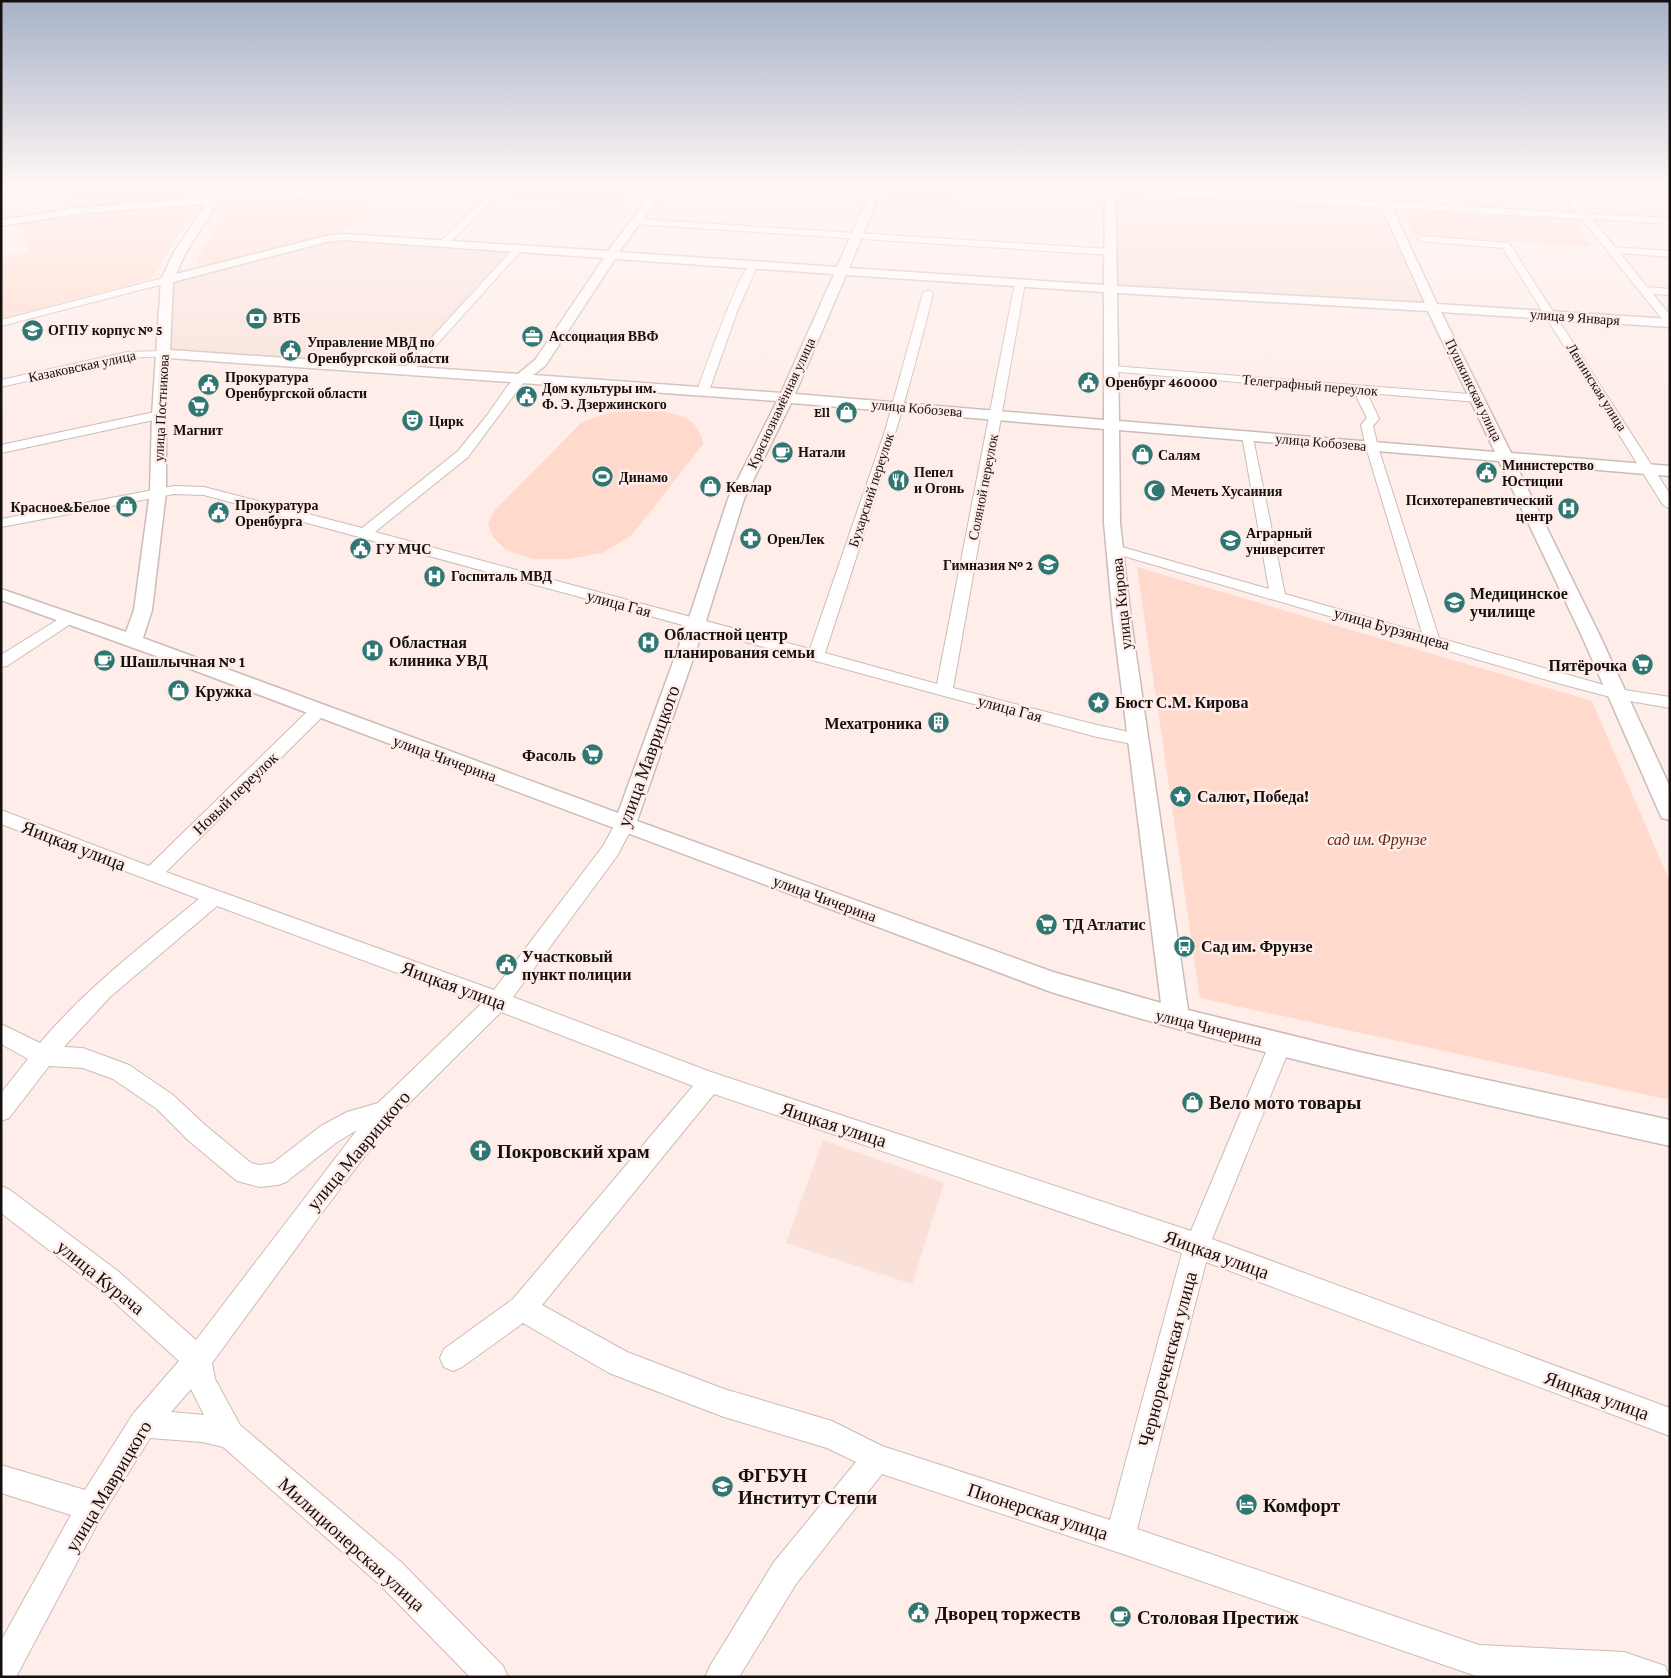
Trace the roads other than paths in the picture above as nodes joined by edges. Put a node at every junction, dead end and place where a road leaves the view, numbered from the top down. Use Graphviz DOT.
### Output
graph roads {
  1 [pos="174,264"];
  2 [pos="228,264"];
  3 [pos="504,264"];
  4 [pos="606,264"];
  5 [pos="728,264"];
  6 [pos="845,264"];
  7 [pos="1110,264"];
  8 [pos="1413,264"];
  9 [pos="1519,264"];
  10 [pos="1623,264"];
  11 [pos="752,266"];
  12 [pos="842,272"];
  13 [pos="167,280"];
  14 [pos="1020,283"];
  15 [pos="1111,289"];
  16 [pos="1644,290"];
  17 [pos="1670,292"];
  18 [pos="928,293"];
  19 [pos="1433,308"];
  20 [pos="1552,315"];
  21 [pos="1,322"];
  22 [pos="1670,323"];
  23 [pos="164,354"];
  24 [pos="1112,369"];
  25 [pos="407,371"];
  26 [pos="520,379"];
  27 [pos="1,384"];
  28 [pos="1359,389"];
  29 [pos="702,391"];
  30 [pos="786,398"];
  31 [pos="1478,398"];
  32 [pos="898,406"];
  33 [pos="158,415"];
  34 [pos="996,415"];
  35 [pos="1113,425"];
  36 [pos="1248,436"];
  37 [pos="1372,447"];
  38 [pos="1,448"];
  39 [pos="1507,458"];
  40 [pos="1648,470"];
  41 [pos="1670,471"];
  42 [pos="158,492"];
  43 [pos="1670,505"];
  44 [pos="1,523"];
  45 [pos="365,533"];
  46 [pos="1115,549"];
  47 [pos="1,594"];
  48 [pos="1278,595"];
  49 [pos="67,620"];
  50 [pos="696,624"];
  51 [pos="133,640"];
  52 [pos="1432,640"];
  53 [pos="816,656"];
  54 [pos="1,662"];
  55 [pos="944,691"];
  56 [pos="1618,694"];
  57 [pos="1670,703"];
  58 [pos="318,712"];
  59 [pos="1137,739"];
  60 [pos="1670,812"];
  61 [pos="1,817"];
  62 [pos="626,824"];
  63 [pos="151,875"];
  64 [pos="214,898"];
  65 [pos="498,1001"];
  66 [pos="1176,1019"];
  67 [pos="1,1033"];
  68 [pos="1280,1045"];
  69 [pos="43,1056"];
  70 [pos="710,1082"];
  71 [pos="1,1111"];
  72 [pos="385,1112"];
  73 [pos="1670,1133"];
  74 [pos="1,1198"];
  75 [pos="1197,1246"];
  76 [pos="522,1308"];
  77 [pos="453,1358"];
  78 [pos="198,1360"];
  79 [pos="1670,1422"];
  80 [pos="143,1424"];
  81 [pos="230,1435"];
  82 [pos="877,1458"];
  83 [pos="1,1479"];
  84 [pos="91,1507"];
  85 [pos="1120,1538"];
  86 [pos="8,1672"];
  87 [pos="491,1676"];
  88 [pos="721,1677"];
  89 [pos="1654,1677"];
  1 -- 13 [label="main road, улица Постникова"];
  2 -- 13 [label="main road, улица 9 Января"];
  3 -- 25 [label="street"];
  4 -- 26 [label="main road"];
  5 -- 11 [label="main road, улица 9 Января"];
  6 -- 12 [label="main road, Краснознамённая улица"];
  7 -- 15 [label="main road, улица Кирова"];
  8 -- 19 [label="main road, Пушкинская улица"];
  9 -- 20 [label="street, Ленинская улица"];
  10 -- 16 [label="street"];
  11 -- 12 [label="main road, улица 9 Января"];
  11 -- 29 [label="street"];
  12 -- 14 [label="main road, улица 9 Января"];
  12 -- 30 [label="main road, Краснознамённая улица"];
  13 -- 21 [label="street"];
  13 -- 23 [label="main road, улица Постникова"];
  14 -- 15 [label="main road, улица 9 Января"];
  14 -- 34 [label="street, Соляной переулок"];
  15 -- 19 [label="main road, улица 9 Января"];
  15 -- 24 [label="main road, улица Кирова"];
  16 -- 17 [label="street"];
  16 -- 22 [label="street"];
  18 -- 32 [label="street, Бухарский переулок"];
  19 -- 20 [label="main road, улица 9 Января"];
  19 -- 31 [label="main road, Пушкинская улица"];
  20 -- 22 [label="main road, улица 9 Января"];
  20 -- 40 [label="street, Ленинская улица"];
  23 -- 25 [label="main road, улица Кобозева"];
  23 -- 27 [label="street, Казаковская улица"];
  23 -- 33 [label="main road, улица Постникова"];
  24 -- 28 [label="street, Телеграфный переулок"];
  24 -- 35 [label="main road, улица Кирова"];
  25 -- 26 [label="main road, улица Кобозева"];
  26 -- 29 [label="main road, улица Кобозева"];
  26 -- 45 [label="street"];
  28 -- 31 [label="street, Телеграфный переулок"];
  28 -- 37 [label="street"];
  29 -- 30 [label="main road, улица Кобозева"];
  30 -- 32 [label="main road, улица Кобозева"];
  30 -- 50 [label="main road, Краснознамённая улица"];
  31 -- 39 [label="main road, Пушкинская улица"];
  32 -- 34 [label="main road, улица Кобозева"];
  32 -- 53 [label="street, Бухарский переулок"];
  33 -- 38 [label="street"];
  33 -- 42 [label="main road, улица Постникова"];
  34 -- 35 [label="main road, улица Кобозева"];
  34 -- 55 [label="street, Соляной переулок"];
  35 -- 36 [label="main road, улица Кобозева"];
  35 -- 46 [label="main road, улица Кирова"];
  36 -- 37 [label="main road, улица Кобозева"];
  36 -- 48 [label="street"];
  37 -- 39 [label="main road, улица Кобозева"];
  37 -- 52 [label="street"];
  39 -- 40 [label="main road, улица Кобозева"];
  39 -- 56 [label="main road, Пушкинская улица"];
  40 -- 41 [label="main road, улица Кобозева"];
  40 -- 43 [label="street, Ленинская улица"];
  42 -- 44 [label="street, улица Гая"];
  42 -- 45 [label="street, улица Гая"];
  42 -- 51 [label="main road, улица Постникова"];
  45 -- 50 [label="street, улица Гая"];
  46 -- 48 [label="street, улица Бурзянцева"];
  46 -- 59 [label="main road, улица Кирова"];
  47 -- 49 [label="main road, улица Чичерина"];
  48 -- 52 [label="street, улица Бурзянцева"];
  49 -- 51 [label="main road, улица Чичерина"];
  49 -- 54 [label="street"];
  50 -- 53 [label="street, улица Гая"];
  50 -- 62 [label="main road, улица Маврицкого"];
  51 -- 58 [label="main road, улица Чичерина"];
  52 -- 56 [label="street, улица Бурзянцева"];
  53 -- 55 [label="street, улица Гая"];
  55 -- 59 [label="street, улица Гая"];
  56 -- 57 [label="street, улица Бурзянцева"];
  56 -- 60 [label="main road, Пушкинская улица"];
  58 -- 62 [label="main road, улица Чичерина"];
  58 -- 63 [label="street, Новый переулок"];
  59 -- 66 [label="main road, улица Кирова"];
  61 -- 63 [label="street, Яицкая улица"];
  62 -- 65 [label="street, улица Маврицкого"];
  62 -- 66 [label="main road, улица Чичерина"];
  63 -- 64 [label="street, Яицкая улица"];
  64 -- 65 [label="street, Яицкая улица"];
  64 -- 69 [label="street"];
  65 -- 70 [label="street, Яицкая улица"];
  65 -- 72 [label="street, улица Маврицкого"];
  66 -- 68 [label="main road, улица Чичерина"];
  67 -- 69 [label="street"];
  68 -- 73 [label="main road, улица Чичерина"];
  68 -- 75 [label="street, Чернореченская улица"];
  69 -- 71 [label="street"];
  69 -- 72 [label="street"];
  70 -- 75 [label="street, Яицкая улица"];
  70 -- 76 [label="street"];
  72 -- 78 [label="street, улица Маврицкого"];
  74 -- 78 [label="street, улица Курача"];
  75 -- 79 [label="street, Яицкая улица"];
  75 -- 85 [label="street, Чернореченская улица"];
  76 -- 77 [label="street"];
  76 -- 82 [label="street, Пионерская улица"];
  78 -- 80 [label="street, улица Маврицкого"];
  78 -- 81 [label="street, Милиционерская улица"];
  80 -- 81 [label="street, Милиционерская улица"];
  80 -- 84 [label="street, улица Маврицкого"];
  81 -- 87 [label="street, Милиционерская улица"];
  82 -- 85 [label="street, Пионерская улица"];
  82 -- 88 [label="street"];
  83 -- 84 [label="street"];
  84 -- 86 [label="street, улица Маврицкого"];
  85 -- 89 [label="street, Пионерская улица"];
}
